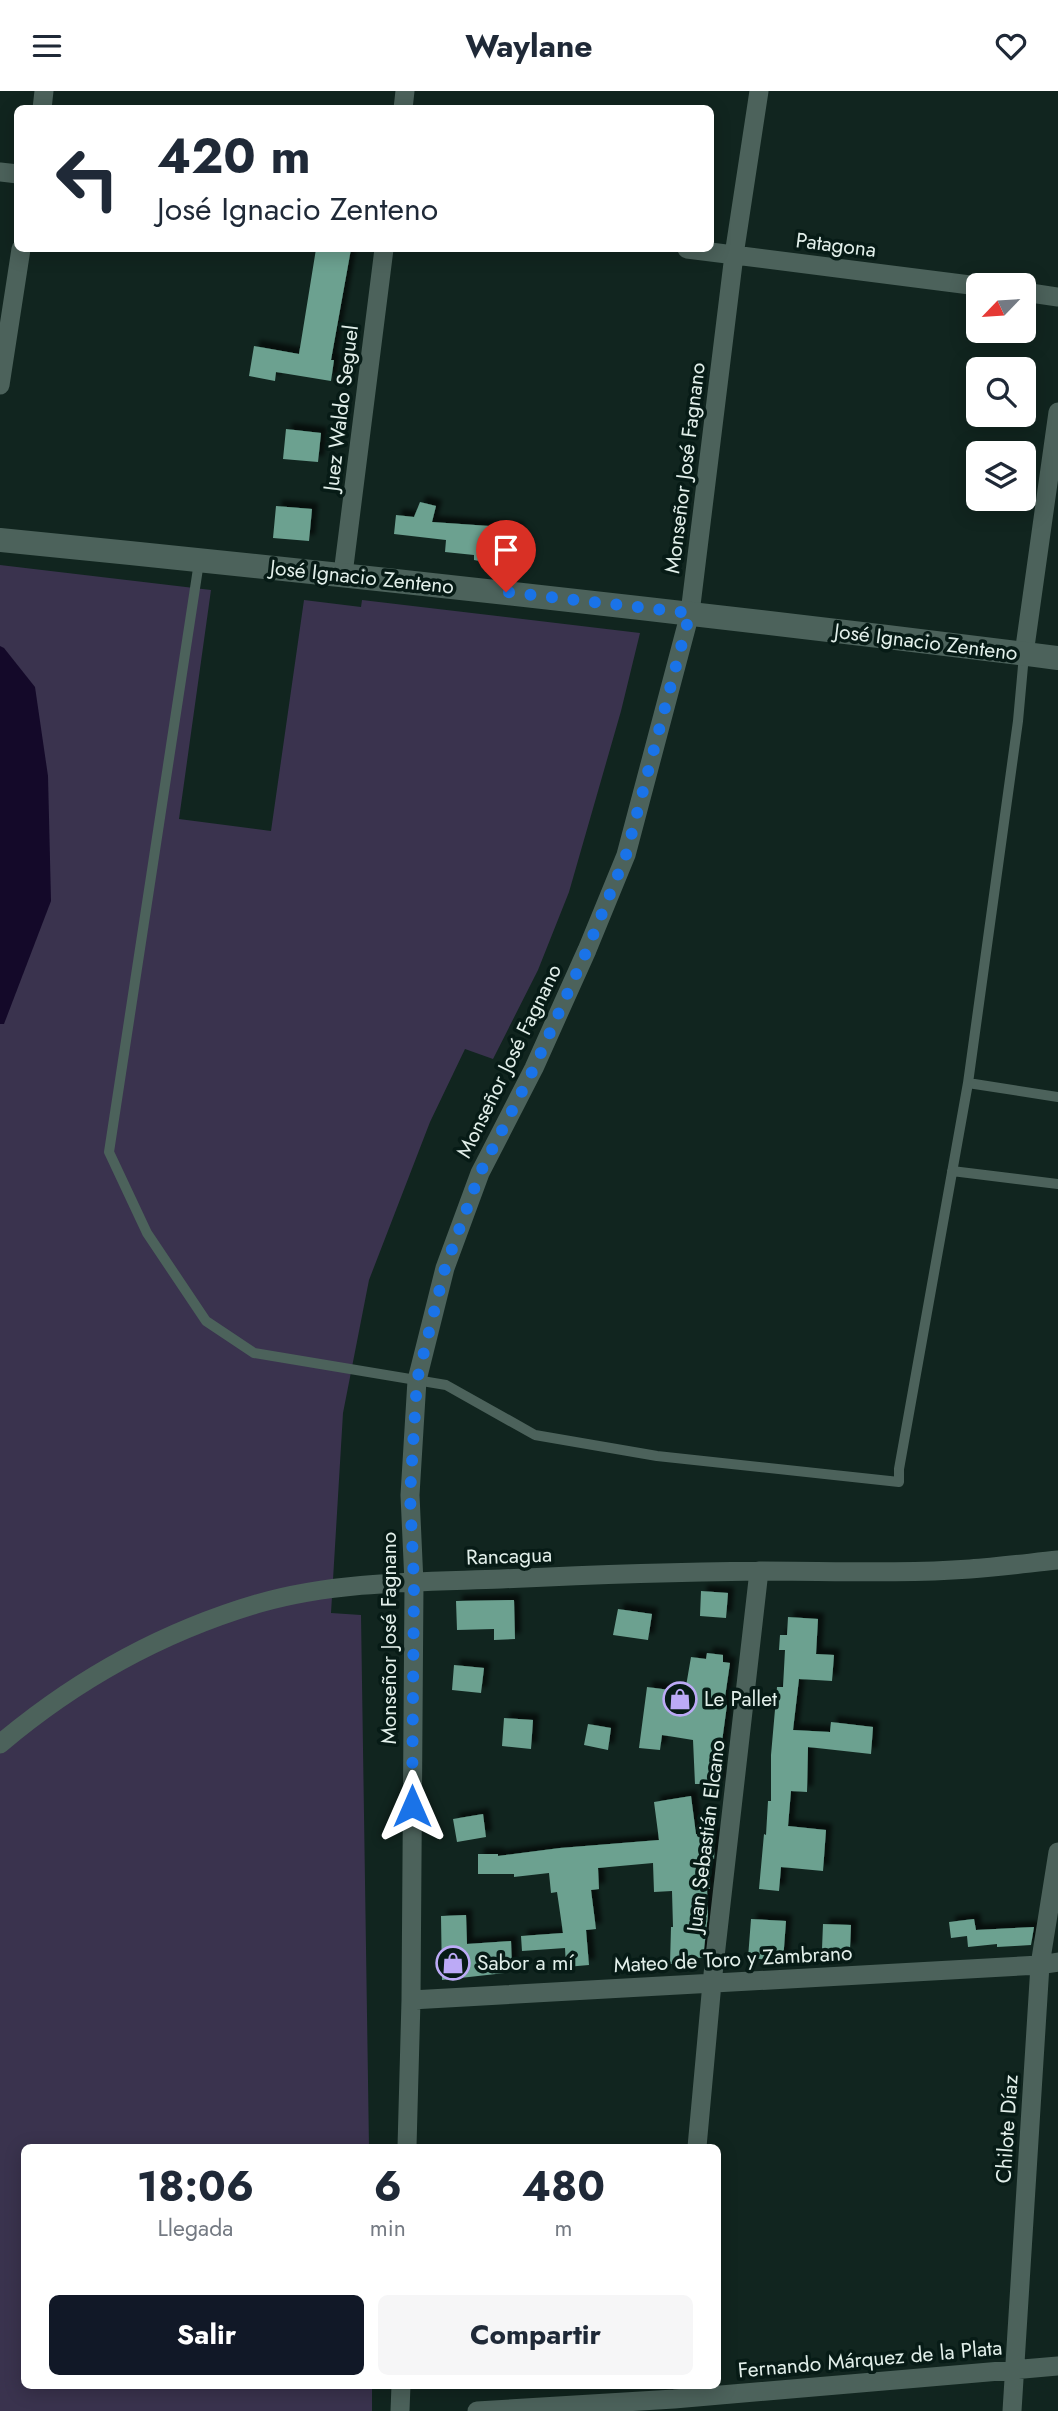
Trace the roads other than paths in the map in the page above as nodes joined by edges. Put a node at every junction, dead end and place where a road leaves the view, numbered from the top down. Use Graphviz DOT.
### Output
graph roads {
  1 [pos="759,91"];
  2 [pos="21,252"];
  3 [pos="384,252"];
  4 [pos="710,252"];
  5 [pos="734,255"];
  6 [pos="966,284"];
  7 [pos="1036,294"];
  8 [pos="1058,297"];
  9 [pos="0,385"];
  10 [pos="1058,411"];
  11 [pos="0,540"];
  12 [pos="200,560"];
  13 [pos="343,574"];
  14 [pos="690,613"];
  15 [pos="1024,654"];
  16 [pos="1058,658"];
  17 [pos="968,1083"];
  18 [pos="1058,1097"];
  19 [pos="952,1171"];
  20 [pos="1058,1184"];
  21 [pos="417,1380"];
  22 [pos="1058,1560"];
  23 [pos="759,1571"];
  24 [pos="414,1583"];
  25 [pos="0,1744"];
  26 [pos="1058,1852"];
  27 [pos="1049,1964"];
  28 [pos="712,1983"];
  29 [pos="411,2000"];
  30 [pos="407,2144"];
  31 [pos="697,2144"];
  32 [pos="1058,2366"];
  33 [pos="1015,2369"];
  34 [pos="401,2389"];
  35 [pos="675,2398"];
  36 [pos="400,2411"];
  37 [pos="477,2411"];
  38 [pos="1012,2411"];
  1 -- 5 [label="street, Monseñor José Fagnano"];
  2 -- 9 [label="street"];
  3 -- 13 [label="street, Juez Waldo Seguel"];
  4 -- 5 [label="street, Patagona"];
  5 -- 6 [label="street, Patagona"];
  5 -- 14 [label="street, Monseñor José Fagnano"];
  7 -- 8 [label="street"];
  10 -- 15 [label="street"];
  11 -- 12 [label="street, José Ignacio Zenteno"];
  12 -- 13 [label="street, José Ignacio Zenteno"];
  12 -- 21 [label="lane"];
  13 -- 14 [label="street, José Ignacio Zenteno"];
  14 -- 15 [label="street, José Ignacio Zenteno"];
  14 -- 21 [label="street, Monseñor José Fagnano"];
  15 -- 16 [label="street, José Ignacio Zenteno"];
  15 -- 17 [label="lane"];
  17 -- 18 [label="lane"];
  17 -- 19 [label="lane"];
  19 -- 20 [label="lane"];
  19 -- 21 [label="lane"];
  21 -- 24 [label="street, Monseñor José Fagnano"];
  22 -- 23 [label="street, Rancagua"];
  23 -- 24 [label="street, Rancagua"];
  23 -- 28 [label="street, Juan Sebastián Elcano"];
  24 -- 25 [label="street, Rancagua"];
  24 -- 29 [label="street, Monseñor José Fagnano"];
  26 -- 27 [label="street, Chilote Díaz"];
  27 -- 28 [label="street, Mateo de Toro y Zambrano"];
  27 -- 33 [label="street, Chilote Díaz"];
  28 -- 29 [label="street, Mateo de Toro y Zambrano"];
  28 -- 31 [label="street, Juan Sebastián Elcano"];
  29 -- 30 [label="street, Monseñor José Fagnano"];
  32 -- 33 [label="street, Fernando Márquez de la Plata"];
  33 -- 35 [label="street, Fernando Márquez de la Plata"];
  33 -- 38 [label="street, Chilote Díaz"];
  34 -- 36 [label="street"];
  35 -- 37 [label="street, Fernando Márquez de la Plata"];
}
